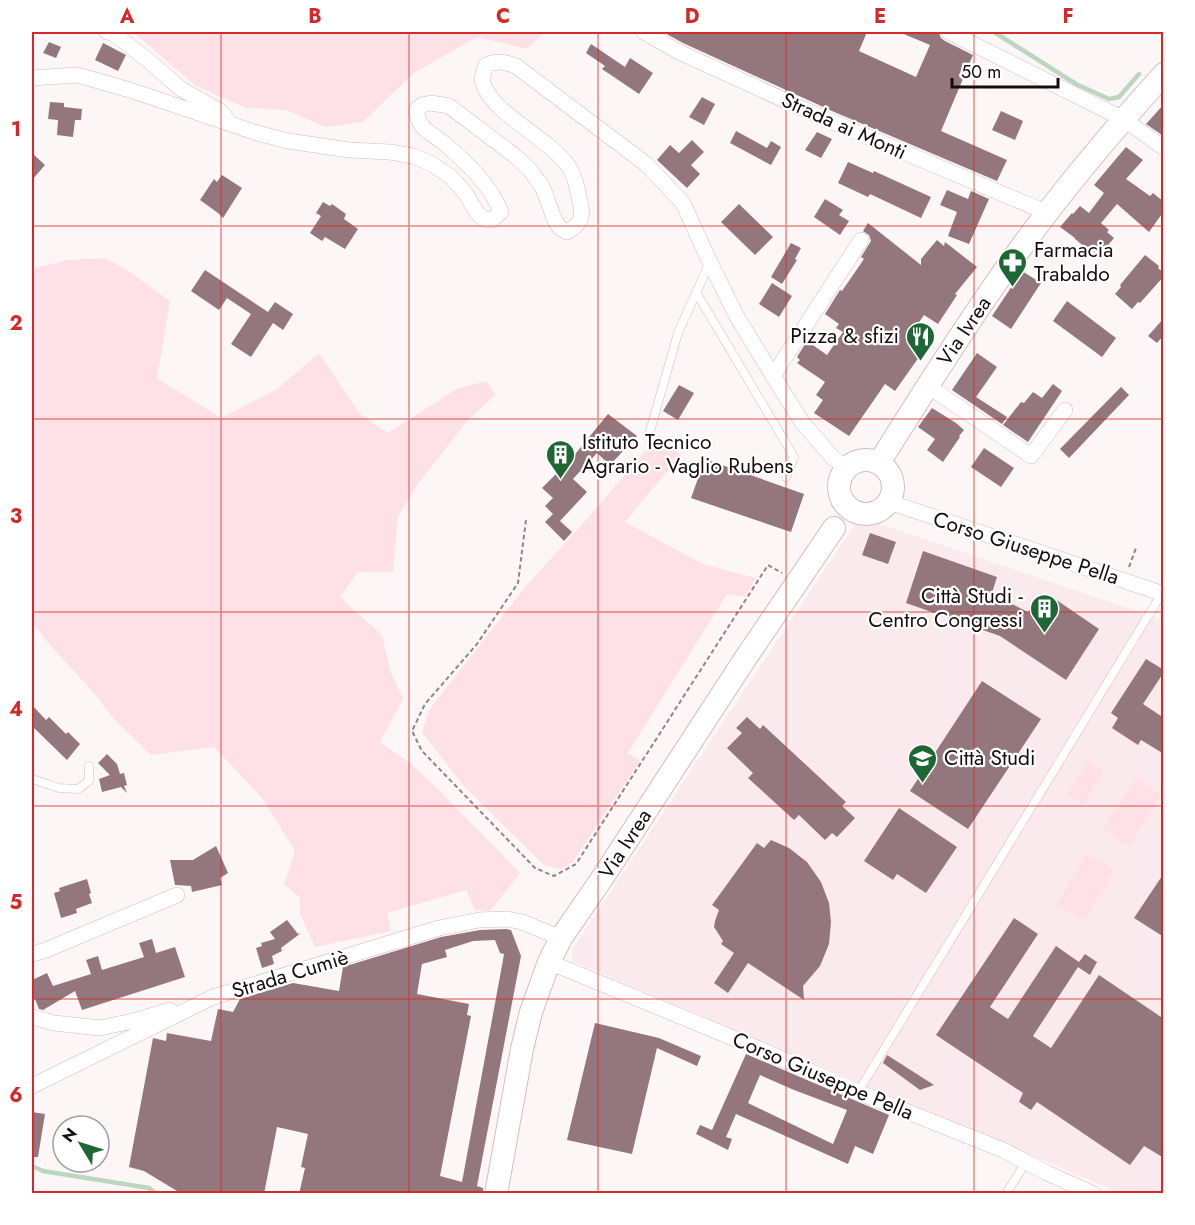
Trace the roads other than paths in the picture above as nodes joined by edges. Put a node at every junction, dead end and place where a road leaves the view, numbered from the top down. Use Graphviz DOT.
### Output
graph roads {
  1 [pos="107,32"];
  2 [pos="644,32"];
  3 [pos="950,32"];
  4 [pos="1164,74"];
  5 [pos="32,77"];
  6 [pos="1123,119"];
  7 [pos="230,124"];
  8 [pos="1164,148"];
  9 [pos="1048,213"];
  10 [pos="861,240"];
  11 [pos="710,262"];
  12 [pos="696,292"];
  13 [pos="773,376"];
  14 [pos="928,386"];
  15 [pos="1065,410"];
  16 [pos="648,438"];
  17 [pos="879,463"];
  18 [pos="846,468"];
  19 [pos="786,477"];
  20 [pos="889,502"];
  21 [pos="840,520"];
  22 [pos="1163,594"];
  23 [pos="89,766"];
  24 [pos="32,779"];
  25 [pos="177,895"];
  26 [pos="561,938"];
  27 [pos="32,954"];
  28 [pos="549,962"];
  29 [pos="213,998"];
  30 [pos="32,1017"];
  31 [pos="32,1086"];
  32 [pos="858,1092"];
  33 [pos="1026,1162"];
  34 [pos="496,1194"];
  35 [pos="1006,1194"];
  36 [pos="1094,1194"];
  1 -- 7 [label="street"];
  2 -- 9 [label="street, Strada ai Monti"];
  3 -- 6 [label="street"];
  4 -- 6 [label="main road, Via Ivrea"];
  5 -- 7 [label="street"];
  6 -- 8 [label="street"];
  6 -- 9 [label="main road, Via Ivrea"];
  7 -- 11 [label="street"];
  9 -- 14 [label="main road, Via Ivrea"];
  10 -- 13 [label="street"];
  11 -- 12 [label="lane"];
  11 -- 13 [label="street"];
  12 -- 16 [label="lane"];
  12 -- 19 [label="lane"];
  13 -- 18 [label="street"];
  14 -- 15 [label="street"];
  14 -- 17 [label="main road, Via Ivrea"];
  17 -- 18 [label="main road"];
  17 -- 20 [label="main road"];
  18 -- 21 [label="main road"];
  20 -- 21 [label="main road"];
  20 -- 22 [label="street, Corso Giuseppe Pella"];
  21 -- 26 [label="main road, Via Ivrea"];
  22 -- 32 [label="lane"];
  23 -- 24 [label="lane"];
  25 -- 27 [label="street"];
  26 -- 28 [label="main road, Via Ivrea"];
  26 -- 29 [label="street, Strada Cumiè"];
  28 -- 32 [label="street, Corso Giuseppe Pella"];
  28 -- 34 [label="main road, Via Ivrea"];
  29 -- 30 [label="street"];
  29 -- 31 [label="street, Strada Cumiè"];
  32 -- 33 [label="street, Corso Giuseppe Pella"];
  33 -- 35 [label="lane"];
  33 -- 36 [label="street, Corso Giuseppe Pella"];
}
